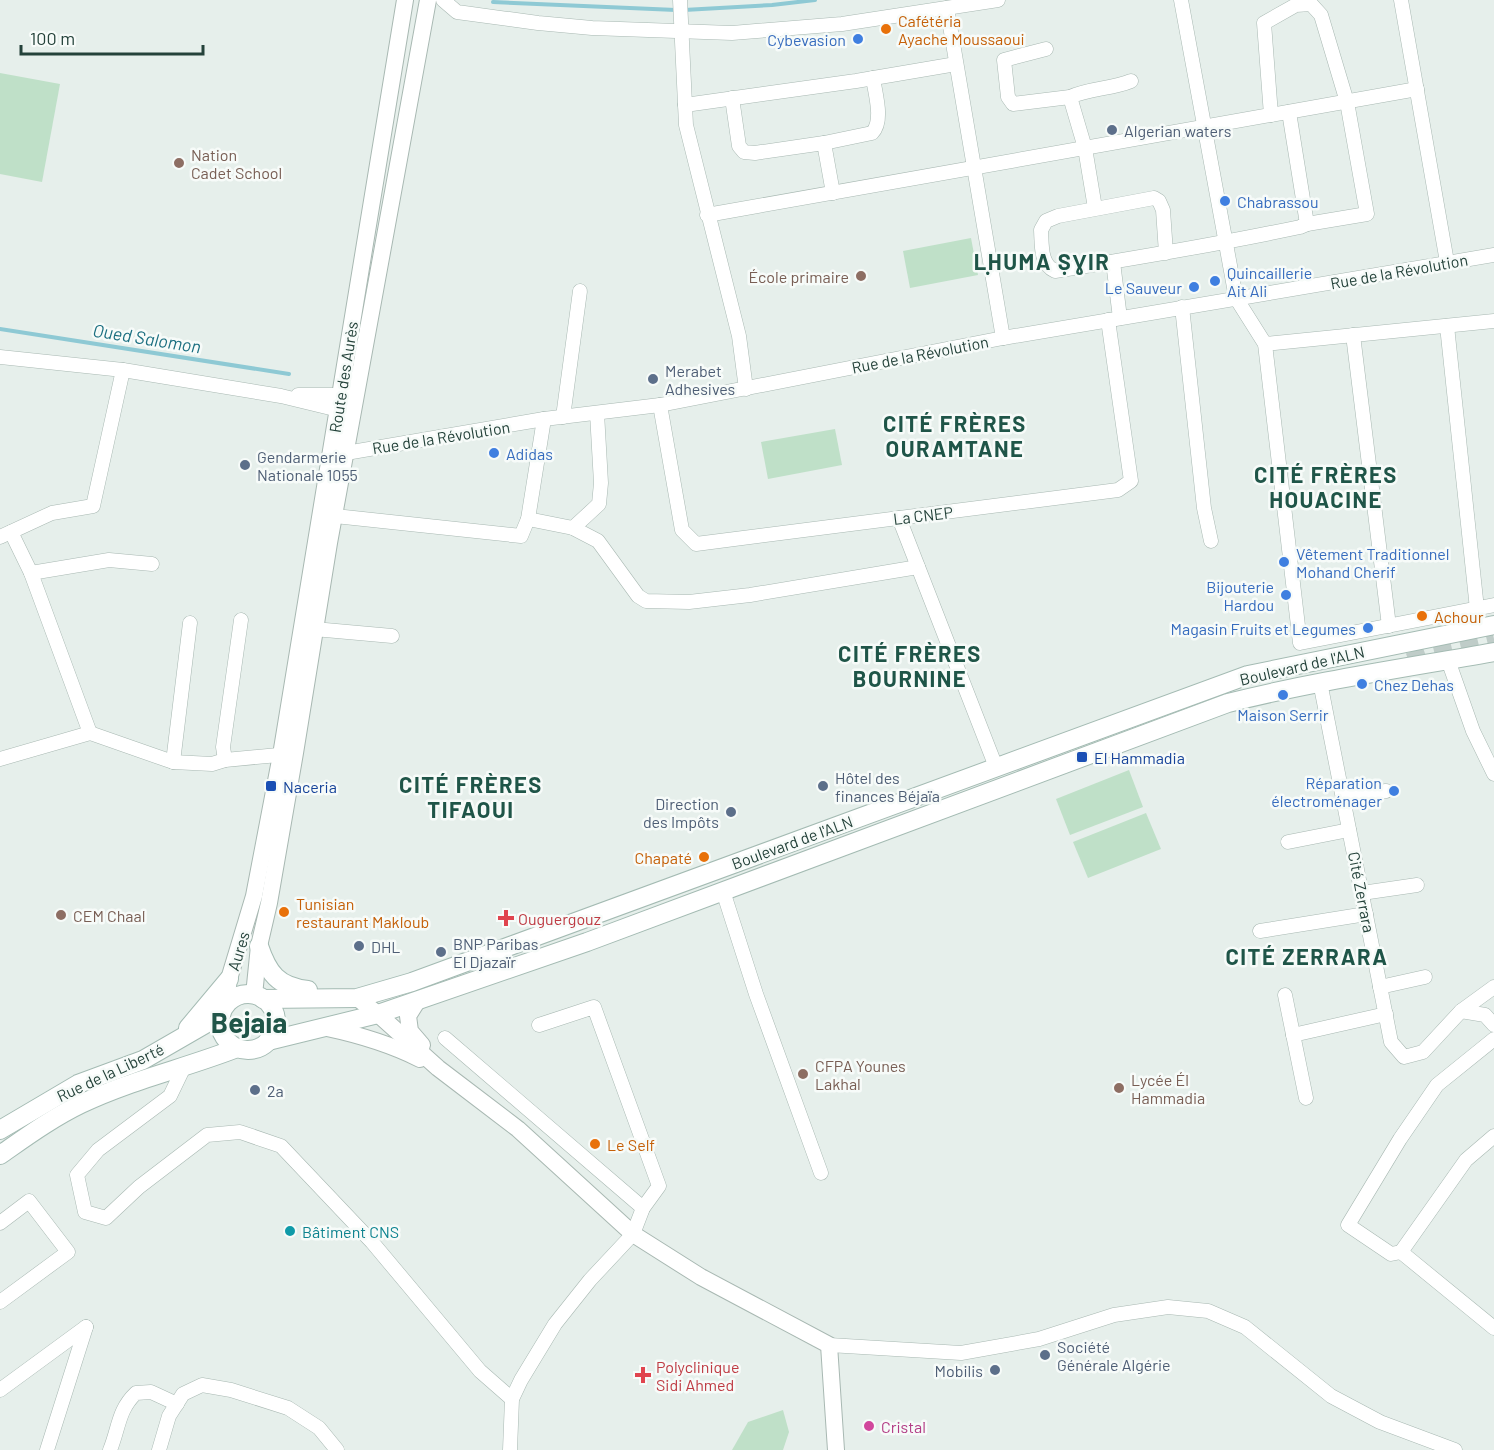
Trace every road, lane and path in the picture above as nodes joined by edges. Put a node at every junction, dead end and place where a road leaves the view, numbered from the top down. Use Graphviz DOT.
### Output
graph roads {
  1 [pos="405,0"];
  2 [pos="428,0"];
  3 [pos="443,0"];
  4 [pos="680,0"];
  5 [pos="998,0"];
  6 [pos="1181,0"];
  7 [pos="1401,0"];
  8 [pos="947,8"];
  9 [pos="681,32"];
  10 [pos="1046,49"];
  11 [pos="956,64"];
  12 [pos="873,78"];
  13 [pos="1131,81"];
  14 [pos="1417,89"];
  15 [pos="1070,97"];
  16 [pos="732,99"];
  17 [pos="1347,102"];
  18 [pos="685,105"];
  19 [pos="1289,112"];
  20 [pos="1271,116"];
  21 [pos="1206,127"];
  22 [pos="824,143"];
  23 [pos="1085,148"];
  24 [pos="975,168"];
  25 [pos="834,193"];
  26 [pos="1095,208"];
  27 [pos="707,215"];
  28 [pos="1307,224"];
  29 [pos="1226,243"];
  30 [pos="1166,253"];
  31 [pos="1494,255"];
  32 [pos="1113,261"];
  33 [pos="1448,262"];
  34 [pos="580,291"];
  35 [pos="1236,298"];
  36 [pos="1182,308"];
  37 [pos="1114,319"];
  38 [pos="1494,321"];
  39 [pos="1447,326"];
  40 [pos="1353,335"];
  41 [pos="1004,338"];
  42 [pos="1265,344"];
  43 [pos="0,357"];
  44 [pos="123,369"];
  45 [pos="746,389"];
  46 [pos="346,404"];
  47 [pos="660,405"];
  48 [pos="597,413"];
  49 [pos="563,417"];
  50 [pos="544,419"];
  51 [pos="346,453"];
  52 [pos="334,516"];
  53 [pos="899,518"];
  54 [pos="528,519"];
  55 [pos="573,528"];
  56 [pos="5,534"];
  57 [pos="1211,541"];
  58 [pos="152,564"];
  59 [pos="918,567"];
  60 [pos="32,573"];
  61 [pos="1494,605"];
  62 [pos="1476,609"];
  63 [pos="241,620"];
  64 [pos="190,623"];
  65 [pos="1389,626"];
  66 [pos="1494,626"];
  67 [pos="314,629"];
  68 [pos="392,636"];
  69 [pos="1300,643"];
  70 [pos="1494,652"];
  71 [pos="1448,660"];
  72 [pos="1302,664"];
  73 [pos="1320,682"];
  74 [pos="90,733"];
  75 [pos="288,754"];
  76 [pos="0,759"];
  77 [pos="225,760"];
  78 [pos="173,762"];
  79 [pos="996,767"];
  80 [pos="1494,774"];
  81 [pos="1386,791"];
  82 [pos="1343,798"];
  83 [pos="1349,830"];
  84 [pos="1288,842"];
  85 [pos="1417,885"];
  86 [pos="723,891"];
  87 [pos="1362,893"];
  88 [pos="1366,914"];
  89 [pos="1260,931"];
  90 [pos="258,946"];
  91 [pos="1425,977"];
  92 [pos="229,980"];
  93 [pos="1380,987"];
  94 [pos="1494,987"];
  95 [pos="1285,995"];
  96 [pos="258,997"];
  97 [pos="357,998"];
  98 [pos="418,1000"];
  99 [pos="223,1011"];
  100 [pos="1461,1011"];
  101 [pos="378,1014"];
  102 [pos="1386,1014"];
  103 [pos="539,1025"];
  104 [pos="1494,1025"];
  105 [pos="327,1028"];
  106 [pos="1293,1035"];
  107 [pos="445,1038"];
  108 [pos="1494,1039"];
  109 [pos="268,1041"];
  110 [pos="175,1042"];
  111 [pos="237,1048"];
  112 [pos="184,1067"];
  113 [pos="438,1068"];
  114 [pos="1306,1098"];
  115 [pos="0,1130"];
  116 [pos="1494,1136"];
  117 [pos="0,1155"];
  118 [pos="821,1173"];
  119 [pos="643,1208"];
  120 [pos="0,1223"];
  121 [pos="633,1234"];
  122 [pos="1401,1252"];
  123 [pos="0,1302"];
  124 [pos="1494,1328"];
  125 [pos="829,1344"];
  126 [pos="0,1390"];
  127 [pos="512,1399"];
  128 [pos="177,1404"];
  129 [pos="47,1450"];
  130 [pos="110,1450"];
  131 [pos="159,1450"];
  132 [pos="338,1450"];
  133 [pos="510,1450"];
  134 [pos="836,1450"];
  135 [pos="1455,1450"];
  1 -- 46 [label="street, Route des Aurès"];
  2 -- 46 [label="street, Route des Aurès"];
  3 -- 9 [label="street"];
  4 -- 9 [label="street"];
  5 -- 8 [label="street"];
  6 -- 21 [label="street"];
  7 -- 14 [label="street"];
  8 -- 9 [label="street"];
  8 -- 11 [label="street"];
  9 -- 18 [label="street"];
  10 -- 15 [label="street"];
  11 -- 12 [label="street"];
  11 -- 24 [label="street"];
  12 -- 16 [label="street"];
  12 -- 22 [label="street"];
  13 -- 15 [label="street"];
  14 -- 17 [label="street"];
  14 -- 33 [label="street"];
  15 -- 23 [label="street"];
  16 -- 18 [label="street"];
  16 -- 22 [label="street"];
  17 -- 19 [label="street"];
  17 -- 20 [label="street"];
  17 -- 28 [label="street"];
  18 -- 27 [label="street"];
  19 -- 20 [label="street"];
  19 -- 28 [label="street"];
  20 -- 21 [label="street"];
  21 -- 23 [label="street"];
  21 -- 29 [label="street"];
  22 -- 25 [label="street"];
  23 -- 24 [label="street"];
  23 -- 26 [label="street"];
  24 -- 25 [label="street"];
  24 -- 41 [label="street"];
  25 -- 27 [label="street"];
  26 -- 30 [label="street"];
  26 -- 32 [label="street"];
  27 -- 45 [label="street"];
  28 -- 29 [label="street"];
  29 -- 30 [label="street"];
  29 -- 35 [label="street"];
  30 -- 32 [label="street"];
  31 -- 33 [label="street, Rue de la Révolution"];
  32 -- 37 [label="street"];
  33 -- 35 [label="street, Rue de la Révolution"];
  34 -- 49 [label="street"];
  35 -- 36 [label="street, Rue de la Révolution"];
  35 -- 42 [label="street"];
  36 -- 37 [label="street, Rue de la Révolution"];
  36 -- 57 [label="street"];
  37 -- 41 [label="street, Rue de la Révolution"];
  37 -- 53 [label="street, La CNEP"];
  38 -- 39 [label="street"];
  39 -- 40 [label="street"];
  39 -- 62 [label="street"];
  40 -- 42 [label="street"];
  40 -- 65 [label="street"];
  41 -- 45 [label="street, Rue de la Révolution"];
  42 -- 69 [label="street"];
  43 -- 44 [label="street"];
  44 -- 46 [label="street"];
  44 -- 56 [label="street"];
  45 -- 47 [label="street, Rue de la Révolution"];
  46 -- 51 [label="street, Route des Aurès"];
  46 -- 75 [label="street, Route des Aurès"];
  47 -- 48 [label="street, Rue de la Révolution"];
  47 -- 53 [label="street, La CNEP"];
  48 -- 49 [label="street, Rue de la Révolution"];
  48 -- 55 [label="street"];
  49 -- 50 [label="street, Rue de la Révolution"];
  50 -- 51 [label="street, Rue de la Révolution"];
  50 -- 54 [label="street"];
  51 -- 52 [label="street, Route des Aurès"];
  52 -- 54 [label="street"];
  52 -- 67 [label="street, Route des Aurès"];
  53 -- 59 [label="street"];
  54 -- 55 [label="street"];
  55 -- 59 [label="street"];
  56 -- 60 [label="street"];
  58 -- 60 [label="street"];
  59 -- 79 [label="street"];
  60 -- 74 [label="street"];
  61 -- 62 [label="street"];
  62 -- 65 [label="street"];
  63 -- 77 [label="street"];
  64 -- 78 [label="street"];
  65 -- 69 [label="street"];
  66 -- 72 [label="main road, Boulevard de l'ALN"];
  67 -- 68 [label="street"];
  67 -- 75 [label="street, Route des Aurès"];
  69 -- 72 [label="street"];
  70 -- 71 [label="main road, Boulevard de l'ALN"];
  71 -- 73 [label="main road, Boulevard de l'ALN"];
  71 -- 80 [label="street"];
  72 -- 79 [label="main road, Boulevard de l'ALN"];
  73 -- 82 [label="street, Cité Zerrara"];
  73 -- 86 [label="main road, Boulevard de l'ALN"];
  74 -- 76 [label="street"];
  74 -- 78 [label="street"];
  75 -- 77 [label="street"];
  75 -- 90 [label="street, Aures"];
  75 -- 92 [label="street, Aures"];
  77 -- 78 [label="street"];
  79 -- 97 [label="main road, Boulevard de l'ALN"];
  81 -- 82 [label="street"];
  82 -- 83 [label="street, Cité Zerrara"];
  83 -- 84 [label="street"];
  83 -- 87 [label="street, Cité Zerrara"];
  85 -- 87 [label="street"];
  86 -- 98 [label="main road, Boulevard de l'ALN"];
  86 -- 118 [label="street"];
  87 -- 88 [label="street, Cité Zerrara"];
  88 -- 89 [label="street"];
  88 -- 93 [label="street, Cité Zerrara"];
  90 -- 96 [label="street, Aures"];
  90 -- 97 [label="main road"];
  91 -- 93 [label="street"];
  92 -- 99 [label="street, Aures"];
  92 -- 110 [label="main road"];
  93 -- 102 [label="street, Cité Zerrara"];
  94 -- 100 [label="street"];
  95 -- 106 [label="street"];
  96 -- 97 [label="main road, Boulevard de l'ALN"];
  96 -- 99 [label="main road"];
  96 -- 109 [label="main road"];
  97 -- 101 [label="street"];
  98 -- 101 [label="main road, Boulevard de l'ALN"];
  98 -- 113 [label="street"];
  99 -- 110 [label="main road, Rue de la Liberté"];
  99 -- 111 [label="main road"];
  100 -- 102 [label="street, Cité Zerrara"];
  100 -- 104 [label="street"];
  101 -- 105 [label="main road, Boulevard de l'ALN"];
  101 -- 113 [label="street"];
  102 -- 106 [label="street"];
  103 -- 119 [label="street"];
  105 -- 109 [label="main road, Boulevard de l'ALN"];
  105 -- 113 [label="street"];
  106 -- 114 [label="street"];
  107 -- 119 [label="street"];
  108 -- 122 [label="street"];
  109 -- 111 [label="main road"];
  110 -- 115 [label="main road, Rue de la Liberté"];
  111 -- 112 [label="main road"];
  112 -- 117 [label="main road"];
  112 -- 127 [label="street"];
  113 -- 121 [label="street"];
  116 -- 122 [label="street"];
  119 -- 121 [label="street"];
  120 -- 123 [label="street"];
  121 -- 125 [label="street"];
  121 -- 127 [label="street"];
  122 -- 124 [label="street"];
  125 -- 134 [label="street"];
  125 -- 135 [label="street"];
  126 -- 129 [label="street"];
  127 -- 133 [label="street"];
  128 -- 130 [label="street"];
  128 -- 131 [label="street"];
  128 -- 132 [label="street"];
}
